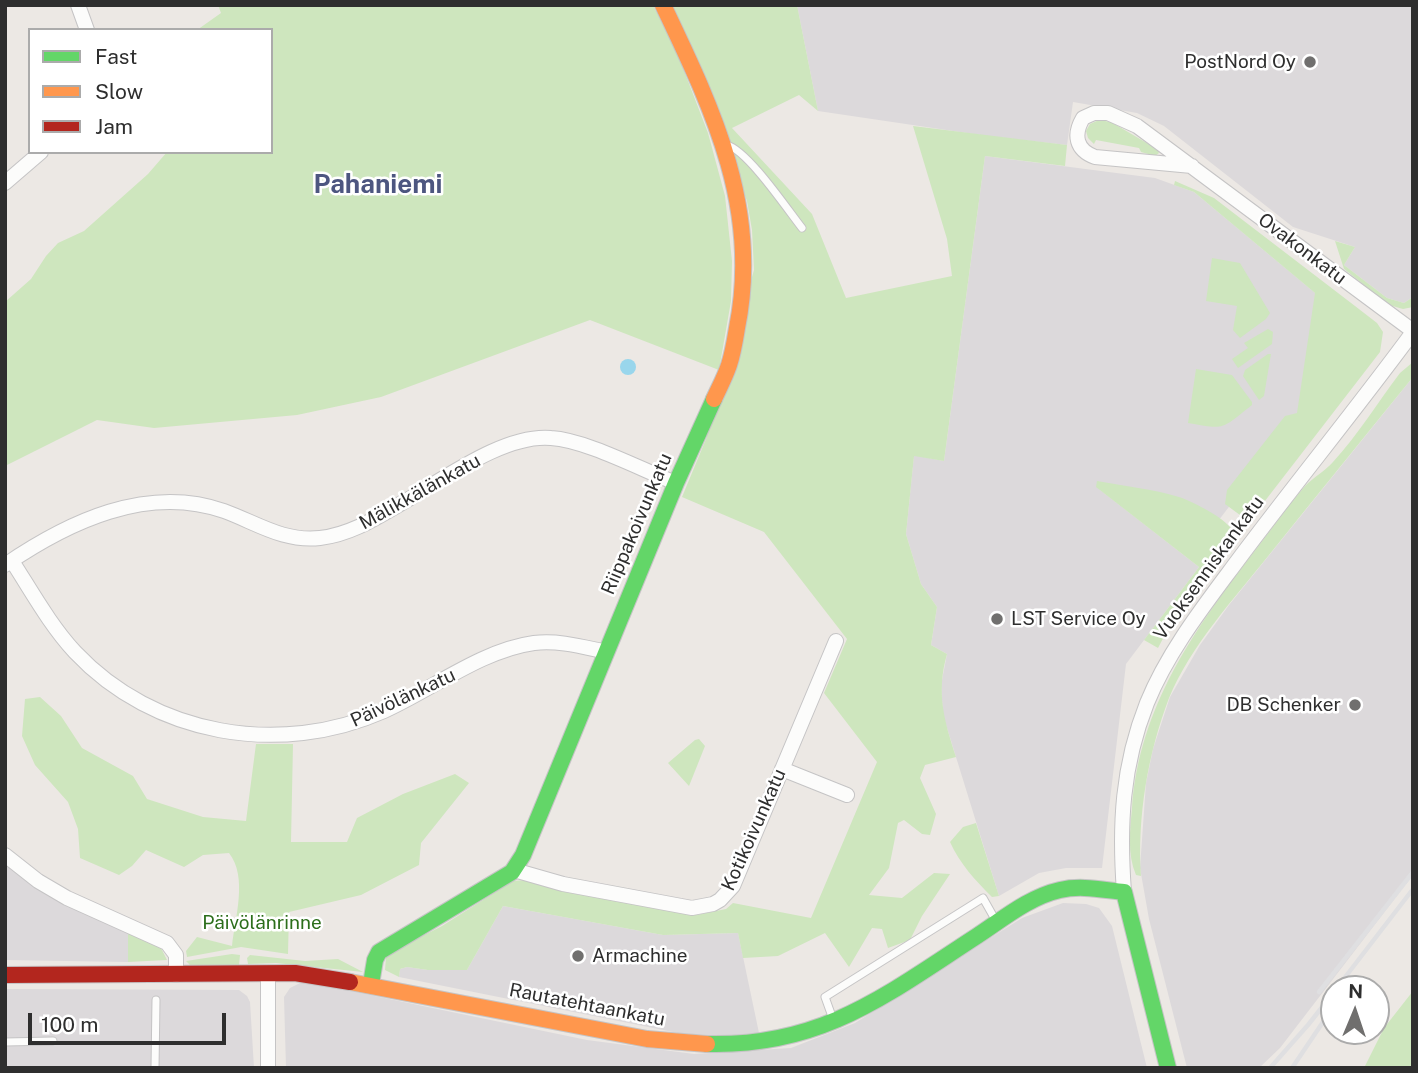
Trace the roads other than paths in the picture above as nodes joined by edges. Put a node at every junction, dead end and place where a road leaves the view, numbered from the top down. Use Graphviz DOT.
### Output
graph roads {
  1 [pos="78,5"];
  2 [pos="663,5"];
  3 [pos="86,28"];
  4 [pos="723,144"];
  5 [pos="39,154"];
  6 [pos="1192,166"];
  7 [pos="5,183"];
  8 [pos="802,228"];
  9 [pos="1413,331"];
  10 [pos="676,484"];
  11 [pos="9,563"];
  12 [pos="836,641"];
  13 [pos="607,652"];
  14 [pos="782,769"];
  15 [pos="846,794"];
  16 [pos="5,855"];
  17 [pos="514,870"];
  18 [pos="1124,891"];
  19 [pos="996,922"];
  20 [pos="268,973"];
  21 [pos="5,975"];
  22 [pos="176,975"];
  23 [pos="371,984"];
  24 [pos="156,1000"];
  25 [pos="835,1022"];
  26 [pos="53,1041"];
  27 [pos="5,1042"];
  28 [pos="155,1068"];
  29 [pos="268,1068"];
  30 [pos="1168,1068"];
  1 -- 3 [label="street"];
  2 -- 4 [label="street, Riippakoivunkatu"];
  4 -- 8 [label="lane"];
  4 -- 10 [label="street, Riippakoivunkatu"];
  5 -- 7 [label="street"];
  6 -- 6 [label="street, Ovakonkatu"];
  6 -- 9 [label="street, Ovakonkatu"];
  9 -- 18 [label="street, Vuoksenniskankatu"];
  10 -- 11 [label="street, Mälikkälänkatu"];
  10 -- 13 [label="street, Riippakoivunkatu"];
  11 -- 13 [label="street, Päivölänkatu"];
  12 -- 14 [label="street, Kotikoivunkatu"];
  13 -- 17 [label="street, Riippakoivunkatu"];
  14 -- 15 [label="street"];
  14 -- 17 [label="street, Kotikoivunkatu"];
  16 -- 22 [label="street"];
  17 -- 23 [label="street"];
  18 -- 19 [label="street, Rautatehtaankatu"];
  18 -- 30 [label="street, Vuoksenniskankatu"];
  19 -- 25 [label="street, Rautatehtaankatu"];
  19 -- 25 [label="lane"];
  20 -- 22 [label="street, Rautatehtaankatu"];
  20 -- 23 [label="street, Rautatehtaankatu"];
  20 -- 29 [label="street"];
  21 -- 22 [label="street, Rautatehtaankatu"];
  23 -- 25 [label="street, Rautatehtaankatu"];
  24 -- 28 [label="lane"];
  26 -- 27 [label="lane"];
}
